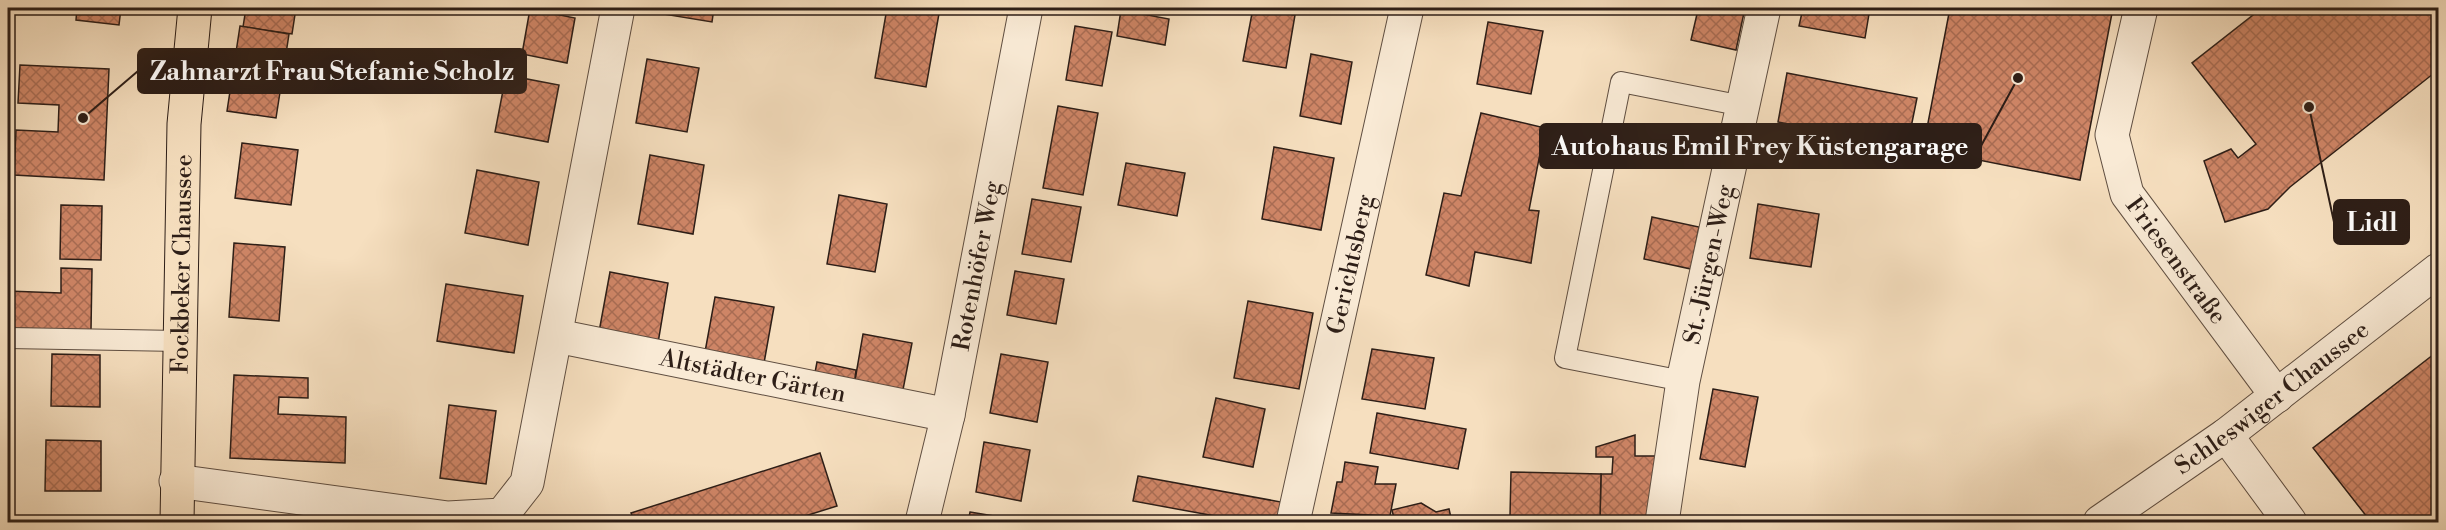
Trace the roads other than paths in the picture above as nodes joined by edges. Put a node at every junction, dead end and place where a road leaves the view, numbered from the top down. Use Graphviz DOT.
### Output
graph roads {
  1 [pos="195,8"];
  2 [pos="618,8"];
  3 [pos="1026,8"];
  4 [pos="1407,8"];
  5 [pos="1764,8"];
  6 [pos="2141,8"];
  7 [pos="1743,106"];
  8 [pos="2439,270"];
  9 [pos="557,336"];
  10 [pos="8,338"];
  11 [pos="179,341"];
  12 [pos="1683,381"];
  13 [pos="2277,396"];
  14 [pos="948,416"];
  15 [pos="2226,435"];
  16 [pos="176,480"];
  17 [pos="177,522"];
  18 [pos="922,522"];
  19 [pos="1293,522"];
  20 [pos="1662,522"];
  21 [pos="2100,522"];
  22 [pos="2290,522"];
  1 -- 11 [label="main road, Fockbeker Chaussee"];
  2 -- 9 [label="street"];
  3 -- 14 [label="street, Rotenhöfer Weg"];
  4 -- 19 [label="street, Gerichtsberg"];
  5 -- 7 [label="street, St.-Jürgen-Weg"];
  6 -- 13 [label="street, Friesenstraße"];
  7 -- 12 [label="street, St.-Jürgen-Weg"];
  7 -- 12 [label="lane"];
  8 -- 13 [label="street, Schleswiger Chaussee"];
  9 -- 14 [label="street, Altstädter Gärten"];
  9 -- 16 [label="street"];
  10 -- 11 [label="lane"];
  11 -- 16 [label="main road, Fockbeker Chaussee"];
  12 -- 20 [label="street, St.-Jürgen-Weg"];
  13 -- 15 [label="street, Schleswiger Chaussee"];
  14 -- 18 [label="street, Rotenhöfer Weg"];
  15 -- 21 [label="street, Schleswiger Chaussee"];
  15 -- 22 [label="street"];
  16 -- 17 [label="main road, Fockbeker Chaussee"];
}
